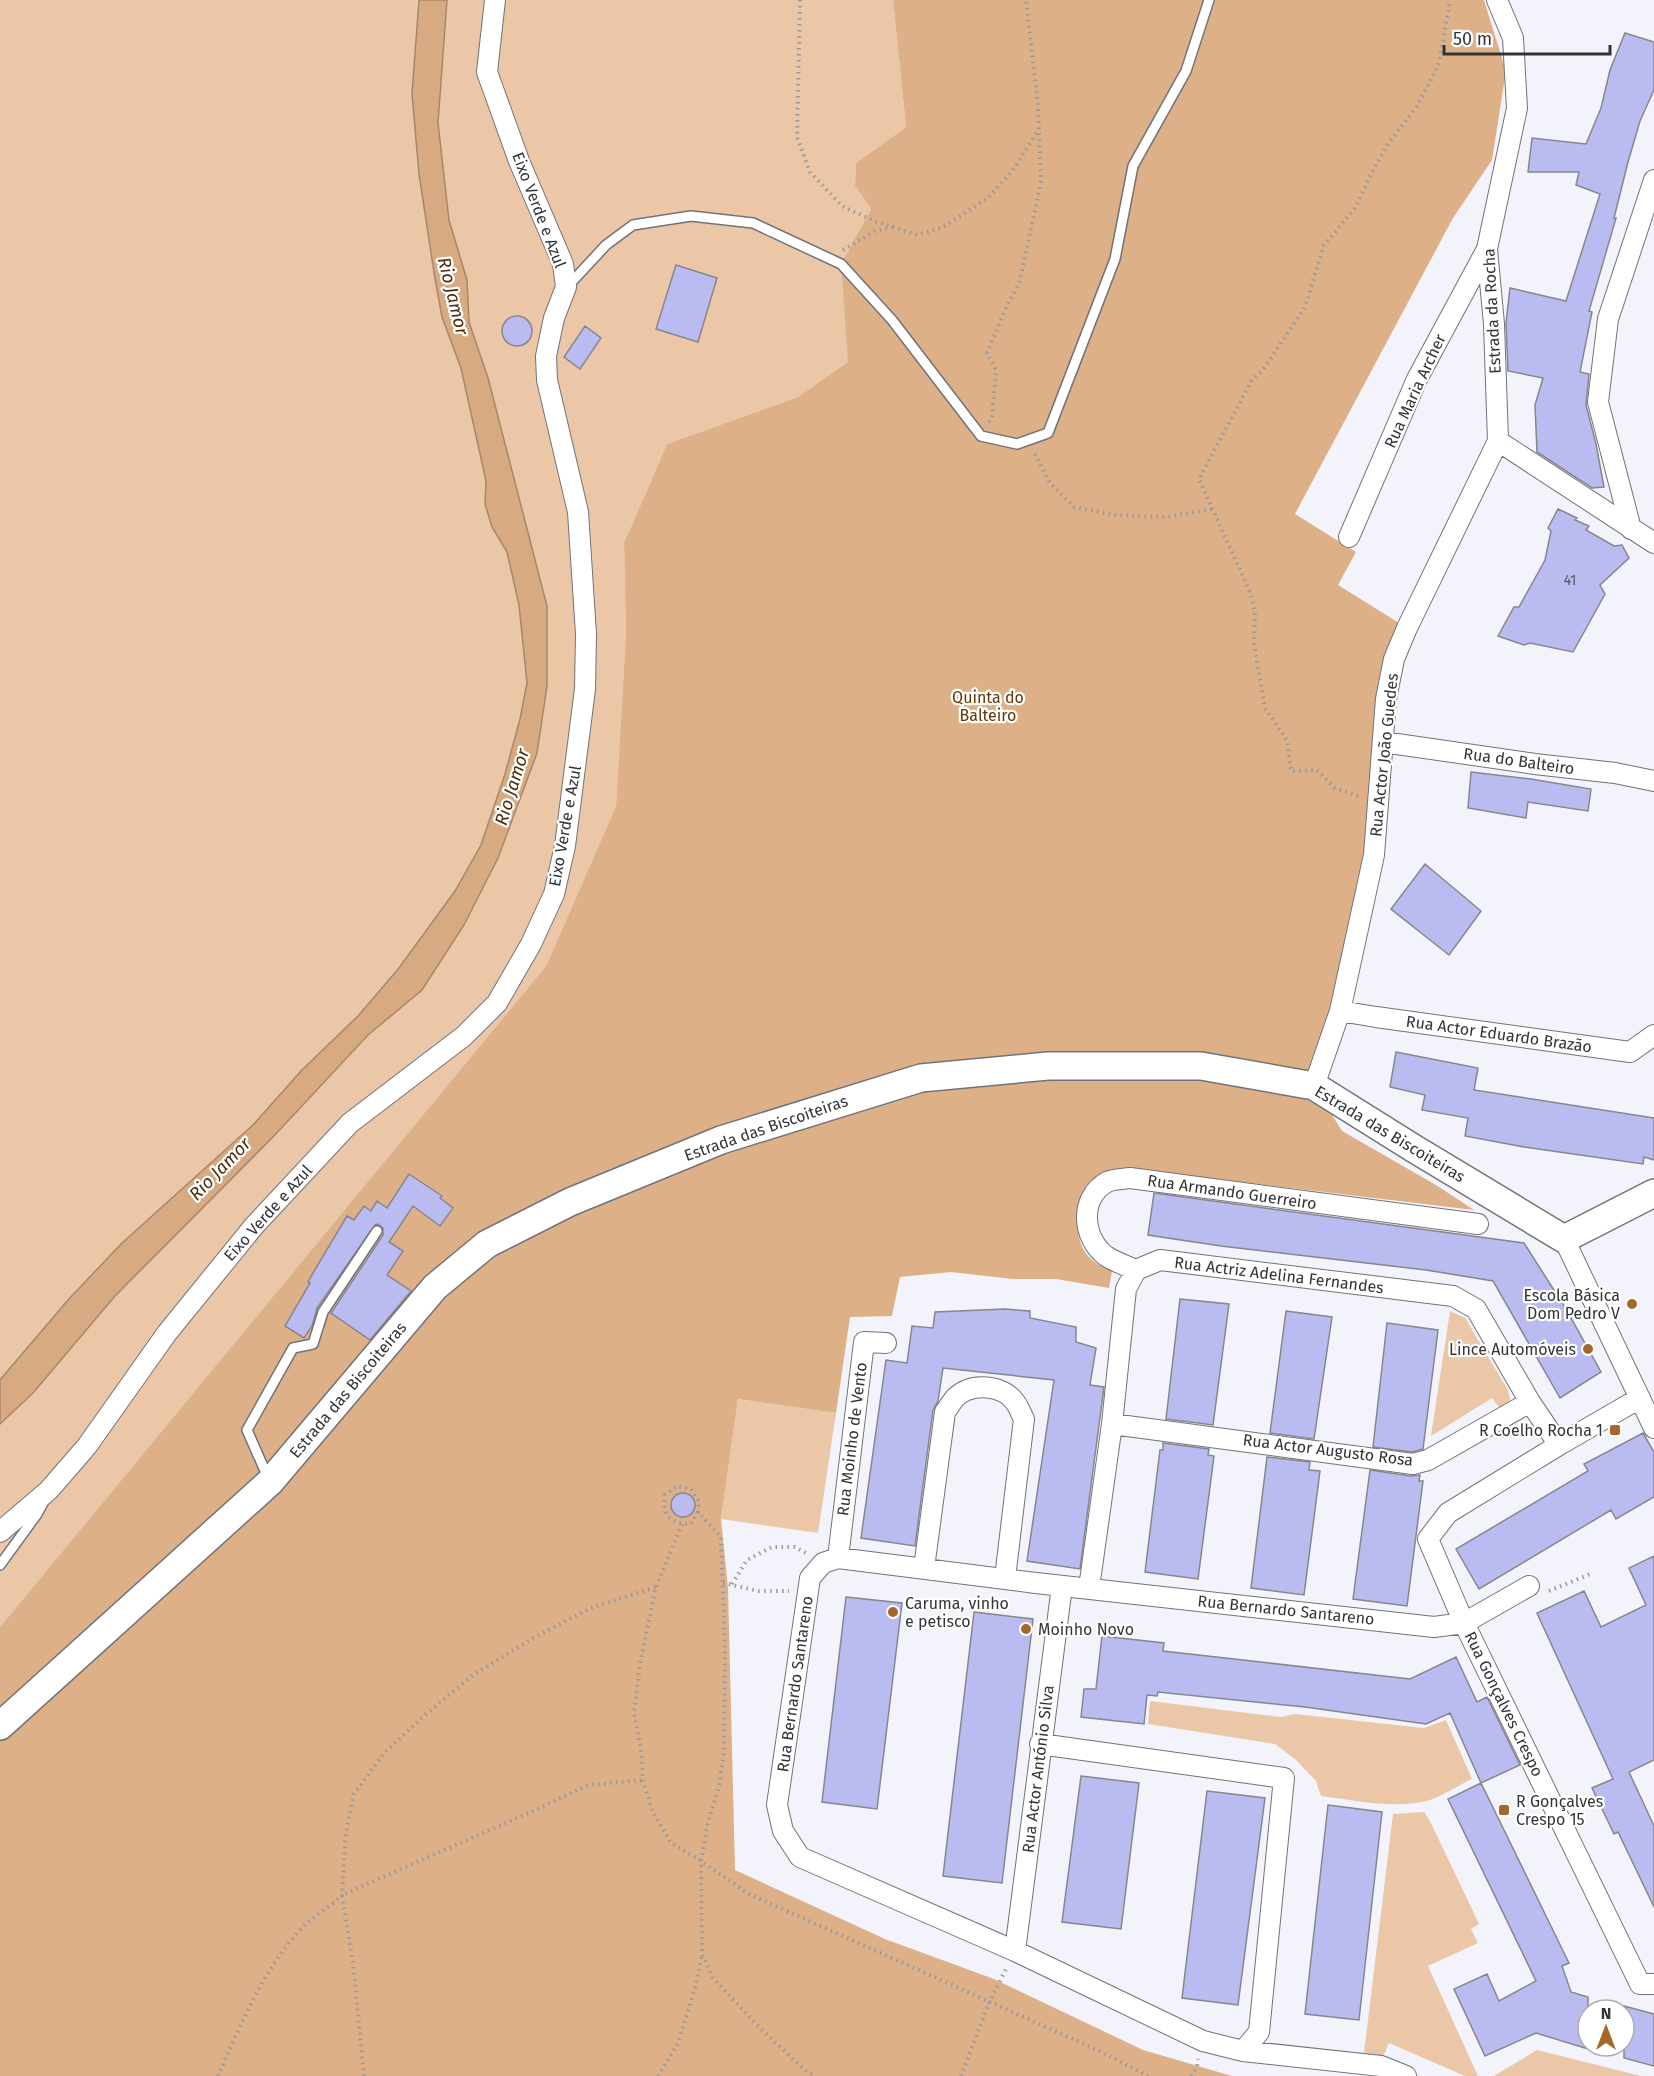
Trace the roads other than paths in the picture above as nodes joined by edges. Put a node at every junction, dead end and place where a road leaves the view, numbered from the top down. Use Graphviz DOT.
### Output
graph roads {
  1 [pos="495,0"];
  2 [pos="1209,0"];
  3 [pos="1497,0"];
  4 [pos="1654,180"];
  5 [pos="1487,249"];
  6 [pos="566,287"];
  7 [pos="1498,441"];
  8 [pos="1631,528"];
  9 [pos="1349,537"];
  10 [pos="1654,543"];
  11 [pos="1383,742"];
  12 [pos="1654,781"];
  13 [pos="1340,1011"];
  14 [pos="1654,1035"];
  15 [pos="1314,1086"];
  16 [pos="1654,1193"];
  17 [pos="1478,1224"];
  18 [pos="377,1232"];
  19 [pos="1564,1239"];
  20 [pos="1136,1270"];
  21 [pos="886,1343"];
  22 [pos="1640,1398"];
  23 [pos="1530,1402"];
  24 [pos="1112,1424"];
  25 [pos="1654,1428"];
  26 [pos="1559,1445"];
  27 [pos="270,1482"];
  28 [pos="49,1490"];
  29 [pos="0,1532"];
  30 [pos="830,1560"];
  31 [pos="0,1565"];
  32 [pos="924,1568"];
  33 [pos="1005,1578"];
  34 [pos="1062,1586"];
  35 [pos="1529,1586"];
  36 [pos="1089,1588"];
  37 [pos="1464,1623"];
  38 [pos="0,1726"];
  39 [pos="1040,1744"];
  40 [pos="1015,1952"];
  41 [pos="1647,1984"];
  42 [pos="1243,2051"];
  43 [pos="1406,2076"];
  1 -- 6 [label="street, Eixo Verde e Azul"];
  2 -- 6 [label="lane"];
  3 -- 5 [label="street, Estrada da Rocha"];
  4 -- 8 [label="street"];
  5 -- 7 [label="street, Estrada da Rocha"];
  5 -- 9 [label="street, Rua Maria Archer"];
  6 -- 28 [label="street, Eixo Verde e Azul"];
  7 -- 8 [label="street"];
  7 -- 11 [label="street, Rua Actor João Guedes"];
  8 -- 10 [label="street"];
  11 -- 12 [label="street, Rua do Balteiro"];
  11 -- 13 [label="street, Rua Actor João Guedes"];
  13 -- 14 [label="street, Rua Actor Eduardo Brazão"];
  13 -- 15 [label="street, Rua Actor João Guedes"];
  15 -- 19 [label="street, Estrada das Biscoiteiras"];
  15 -- 27 [label="street, Estrada das Biscoiteiras"];
  16 -- 19 [label="street"];
  17 -- 20 [label="street, Rua Armando Guerreiro"];
  18 -- 27 [label="lane"];
  19 -- 22 [label="street"];
  20 -- 23 [label="street, Rua Actriz Adelina Fernandes"];
  20 -- 24 [label="street"];
  21 -- 30 [label="street, Rua Moinho de Vento"];
  22 -- 25 [label="street"];
  22 -- 26 [label="street"];
  23 -- 24 [label="street, Rua Actor Augusto Rosa"];
  23 -- 26 [label="street, Rua Actriz Adelina Fernandes"];
  24 -- 36 [label="street"];
  26 -- 37 [label="street, Rua Gonçalves Crespo"];
  27 -- 38 [label="street, Estrada das Biscoiteiras"];
  28 -- 29 [label="street, Eixo Verde e Azul"];
  28 -- 31 [label="lane"];
  30 -- 32 [label="street, Rua Bernardo Santareno"];
  30 -- 40 [label="street, Rua Bernardo Santareno"];
  32 -- 33 [label="street, Rua Bernardo Santareno"];
  32 -- 33 [label="street"];
  33 -- 34 [label="street, Rua Bernardo Santareno"];
  34 -- 36 [label="street, Rua Bernardo Santareno"];
  34 -- 39 [label="street, Rua Actor António Silva"];
  35 -- 37 [label="street"];
  36 -- 37 [label="street, Rua Bernardo Santareno"];
  37 -- 41 [label="street, Rua Gonçalves Crespo"];
  39 -- 40 [label="street, Rua Actor António Silva"];
  39 -- 42 [label="street"];
  40 -- 42 [label="street, Rua Bernardo Santareno"];
  42 -- 43 [label="street, Rua Bernardo Santareno"];
}
